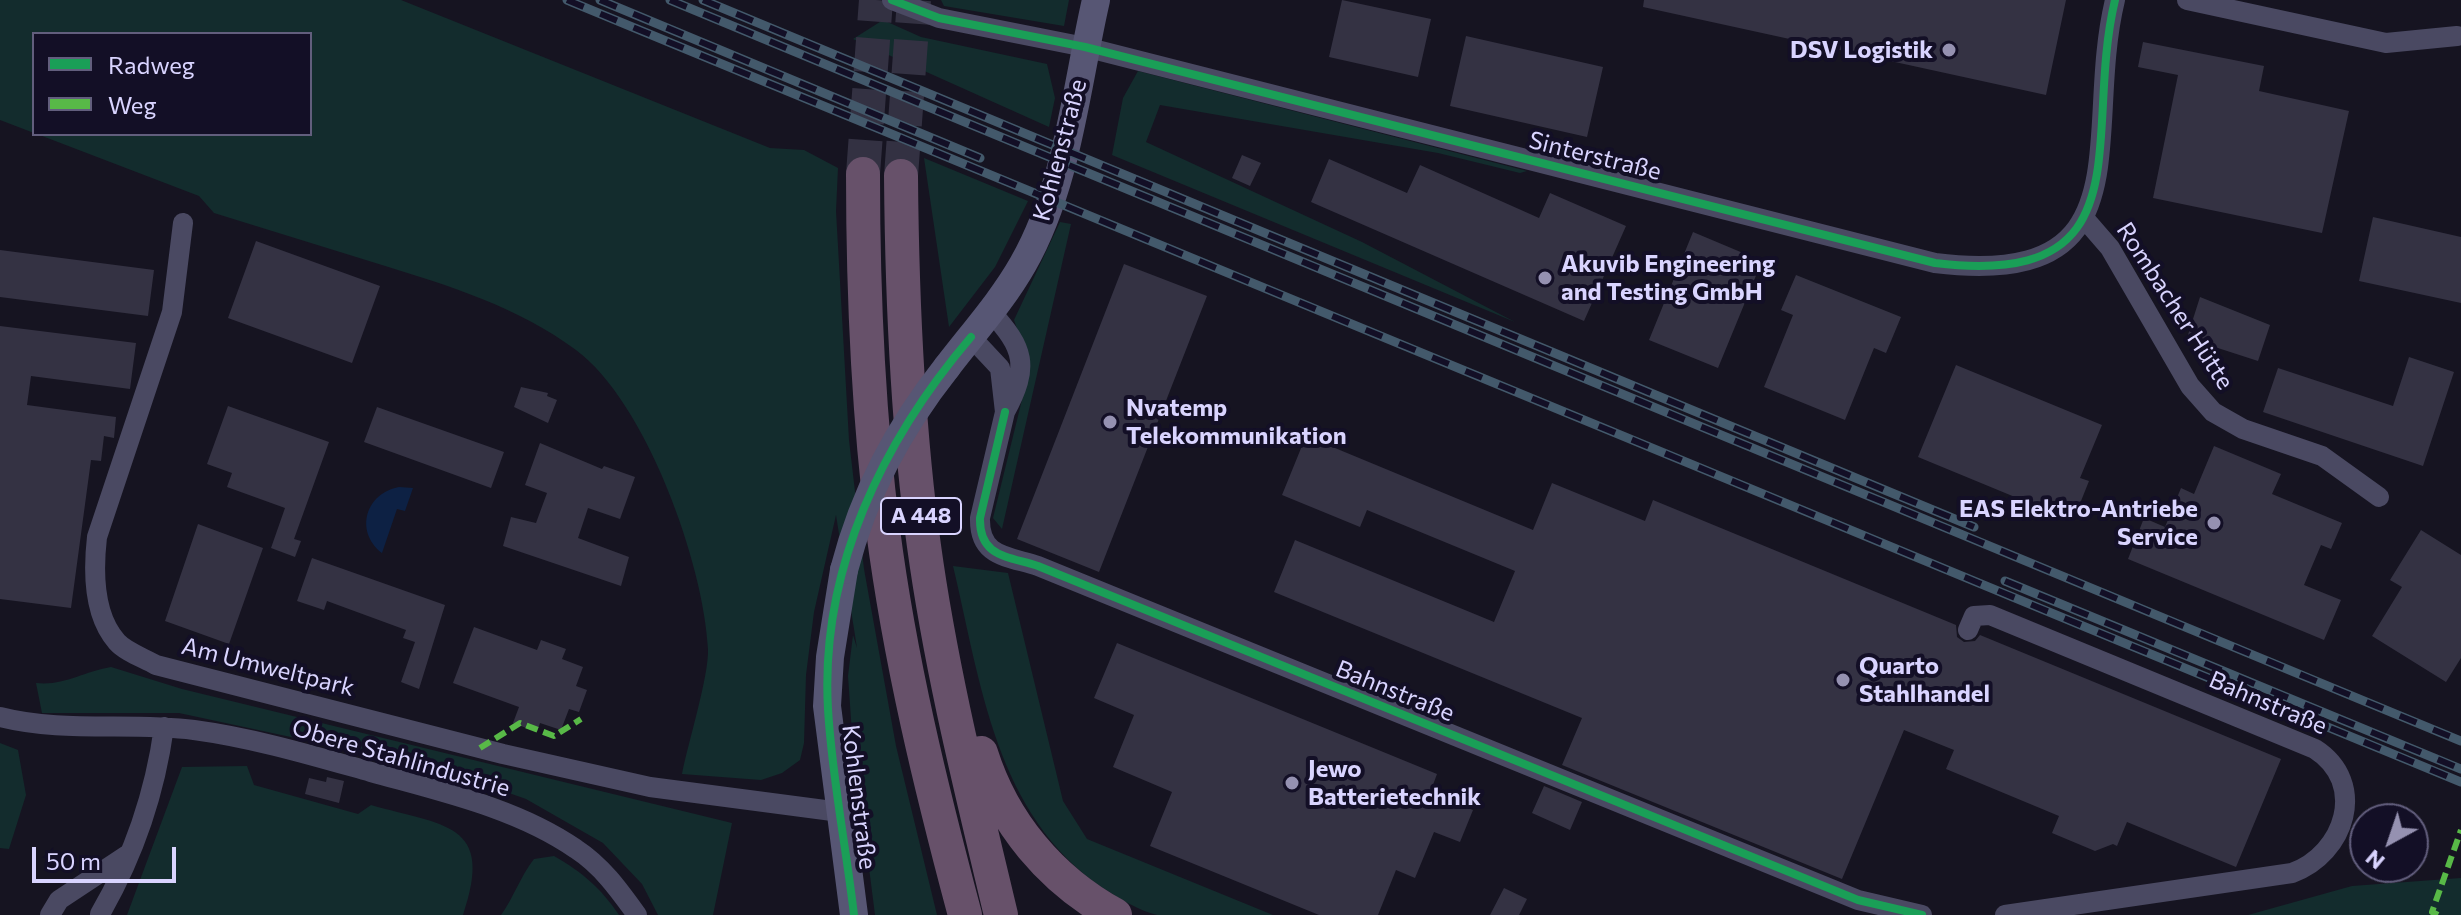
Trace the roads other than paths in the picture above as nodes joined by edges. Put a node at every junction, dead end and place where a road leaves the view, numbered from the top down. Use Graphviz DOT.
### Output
graph roads {
  1 [pos="892,0"];
  2 [pos="1096,0"];
  3 [pos="2115,0"];
  4 [pos="2187,0"];
  5 [pos="2457,36"];
  6 [pos="1085,47"];
  7 [pos="863,174"];
  8 [pos="901,176"];
  9 [pos="2084,218"];
  10 [pos="183,223"];
  11 [pos="991,312"];
  12 [pos="971,337"];
  13 [pos="1005,412"];
  14 [pos="2379,497"];
  15 [pos="1968,630"];
  16 [pos="943,658"];
  17 [pos="0,717"];
  18 [pos="164,727"];
  19 [pos="840,812"];
  20 [pos="127,855"];
  21 [pos="69,895"];
  22 [pos="100,914"];
  23 [pos="50,915"];
  24 [pos="637,915"];
  25 [pos="854,915"];
  26 [pos="965,915"];
  27 [pos="1001,915"];
  28 [pos="1115,915"];
  29 [pos="1922,915"];
  30 [pos="2005,915"];
  1 -- 6 [label="street, Sinterstraße"];
  2 -- 6 [label="street, Kohlenstraße"];
  3 -- 9 [label="street, Rombacher Hütte"];
  4 -- 5 [label="street"];
  6 -- 9 [label="street, Sinterstraße"];
  6 -- 11 [label="street, Kohlenstraße"];
  7 -- 26 [label="highway, A 448"];
  8 -- 16 [label="highway, A 448"];
  9 -- 14 [label="street, Rombacher Hütte"];
  10 -- 19 [label="street, Am Umweltpark"];
  11 -- 12 [label="street, Kohlenstraße"];
  11 -- 13 [label="street, Bahnstraße"];
  12 -- 13 [label="street, Bahnstraße"];
  12 -- 19 [label="street, Kohlenstraße, bridge"];
  13 -- 29 [label="street, Bahnstraße"];
  15 -- 30 [label="street, Bahnstraße"];
  16 -- 27 [label="highway, A 448"];
  16 -- 28 [label="highway"];
  17 -- 18 [label="street, Obere Stahlindustrie"];
  18 -- 20 [label="street"];
  18 -- 24 [label="street, Obere Stahlindustrie"];
  19 -- 25 [label="street, Kohlenstraße"];
  20 -- 21 [label="street"];
  20 -- 22 [label="street"];
  21 -- 22 [label="street"];
  21 -- 23 [label="street"];
}
